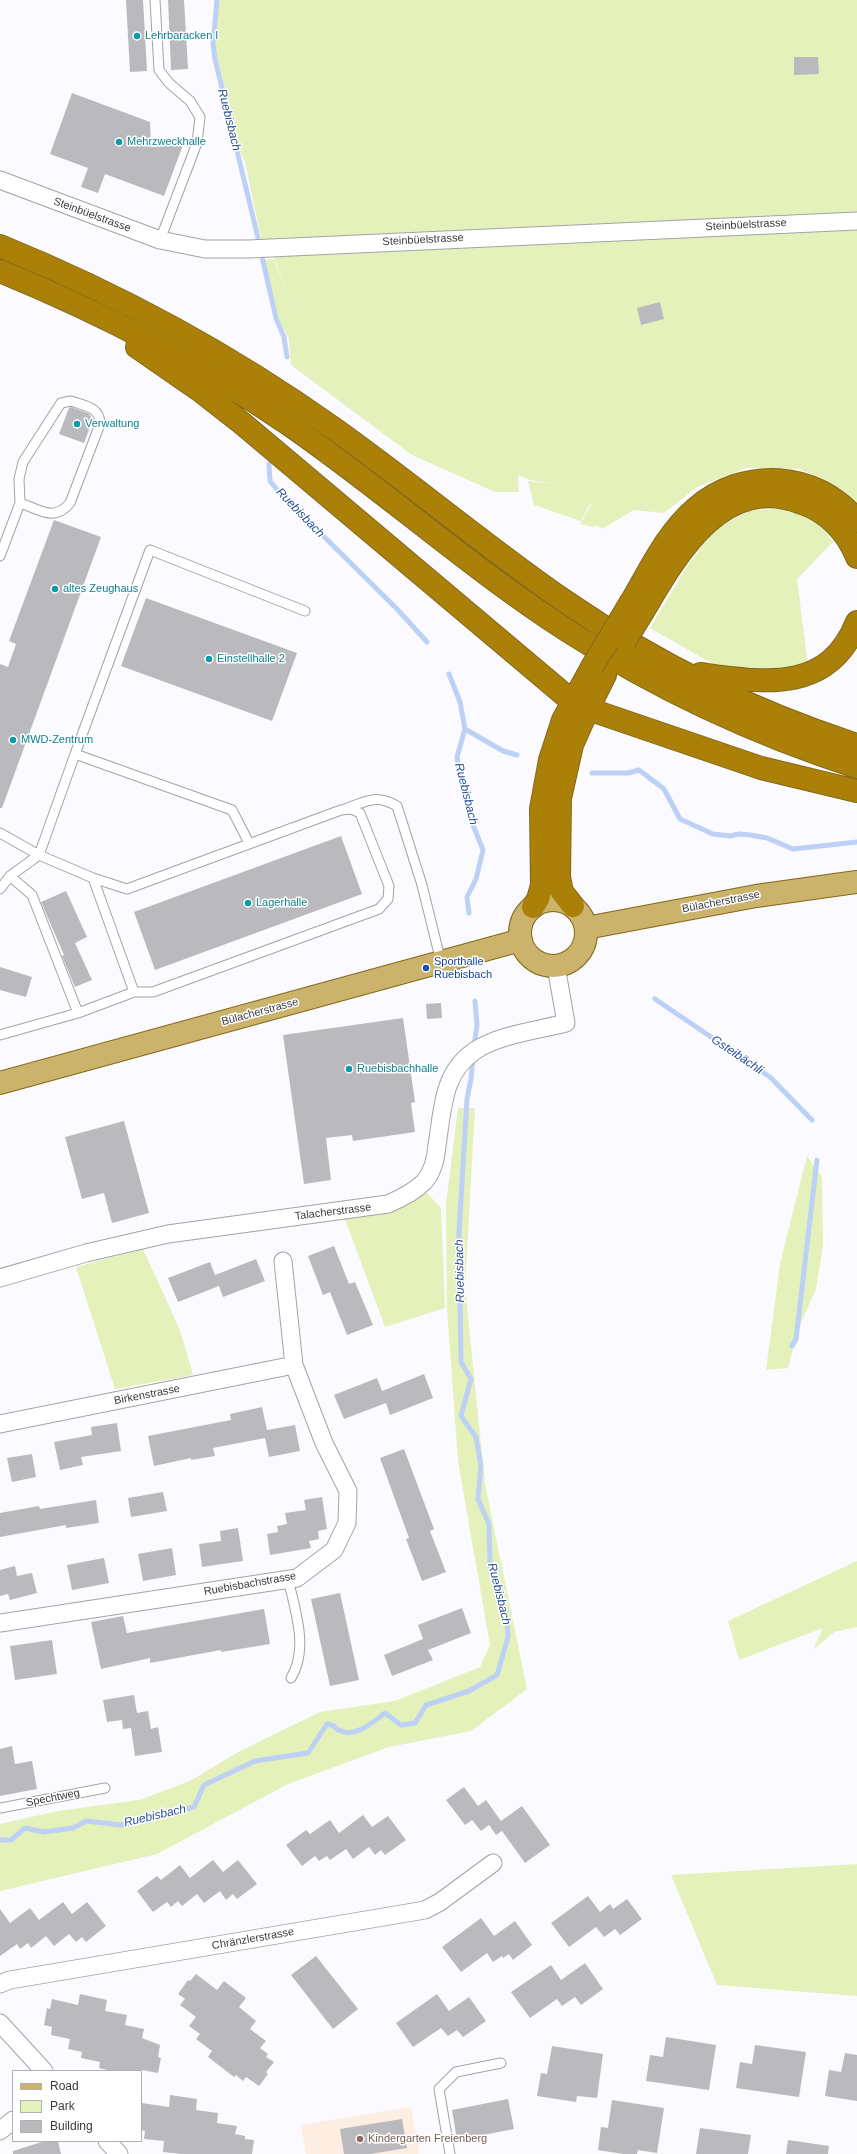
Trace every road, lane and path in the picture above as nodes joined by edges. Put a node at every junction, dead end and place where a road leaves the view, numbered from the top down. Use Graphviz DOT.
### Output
graph roads {
  1 [pos="155,0"];
  2 [pos="0,180"];
  3 [pos="857,220"];
  4 [pos="160,240"];
  5 [pos="0,246"];
  6 [pos="0,271"];
  7 [pos="70,301"];
  8 [pos="20,503"];
  9 [pos="857,521"];
  10 [pos="0,556"];
  11 [pos="857,557"];
  12 [pos="638,606"];
  13 [pos="305,612"];
  14 [pos="857,622"];
  15 [pos="683,672"];
  16 [pos="581,705"];
  17 [pos="857,745"];
  18 [pos="75,754"];
  19 [pos="857,767"];
  20 [pos="857,790"];
  21 [pos="341,810"];
  22 [pos="0,833"];
  23 [pos="249,843"];
  24 [pos="39,855"];
  25 [pos="10,876"];
  26 [pos="92,878"];
  27 [pos="857,882"];
  28 [pos="0,889"];
  29 [pos="533,906"];
  30 [pos="573,906"];
  31 [pos="586,928"];
  32 [pos="520,940"];
  33 [pos="441,963"];
  34 [pos="556,966"];
  35 [pos="134,992"];
  36 [pos="78,1013"];
  37 [pos="0,1035"];
  38 [pos="0,1084"];
  39 [pos="283,1261"];
  40 [pos="0,1278"];
  41 [pos="294,1365"];
  42 [pos="0,1424"];
  43 [pos="288,1579"];
  44 [pos="0,1623"];
  45 [pos="291,1678"];
  46 [pos="105,1788"];
  47 [pos="0,1808"];
  48 [pos="493,1863"];
  49 [pos="0,1984"];
  50 [pos="0,2023"];
  51 [pos="501,2063"];
  52 [pos="43,2070"];
  53 [pos="12,2121"];
  54 [pos="0,2132"];
  55 [pos="108,2142"];
  56 [pos="119,2154"];
  57 [pos="450,2154"];
  1 -- 4 [label="lane"];
  2 -- 4 [label="street, Steinbüelstrasse"];
  3 -- 4 [label="street, Steinbüelstrasse"];
  5 -- 15 [label="highway"];
  6 -- 7 [label="highway"];
  7 -- 16 [label="highway"];
  7 -- 19 [label="highway"];
  8 -- 8 [label="lane"];
  8 -- 10 [label="lane"];
  9 -- 12 [label="highway"];
  11 -- 12 [label="highway"];
  12 -- 16 [label="highway, bridge"];
  13 -- 18 [label="lane"];
  14 -- 15 [label="highway"];
  15 -- 17 [label="highway"];
  16 -- 20 [label="highway"];
  16 -- 29 [label="highway"];
  16 -- 30 [label="highway"];
  18 -- 23 [label="lane"];
  18 -- 24 [label="lane"];
  21 -- 23 [label="lane"];
  21 -- 33 [label="lane"];
  21 -- 35 [label="lane"];
  22 -- 24 [label="lane"];
  23 -- 26 [label="lane"];
  24 -- 25 [label="lane"];
  24 -- 26 [label="lane"];
  25 -- 28 [label="lane"];
  25 -- 36 [label="lane"];
  26 -- 35 [label="lane"];
  27 -- 31 [label="main road, Bülacherstrasse"];
  29 -- 30 [label="main road"];
  29 -- 32 [label="main road"];
  30 -- 31 [label="main road"];
  31 -- 34 [label="main road"];
  32 -- 33 [label="main road, Bülacherstrasse"];
  32 -- 34 [label="main road"];
  33 -- 38 [label="main road, Bülacherstrasse"];
  34 -- 40 [label="street, Talacherstrasse"];
  35 -- 36 [label="lane"];
  36 -- 37 [label="lane"];
  39 -- 41 [label="street, Ruebisbachstrasse"];
  41 -- 42 [label="street, Birkenstrasse"];
  41 -- 43 [label="street, Ruebisbachstrasse"];
  43 -- 44 [label="street, Ruebisbachstrasse"];
  43 -- 45 [label="lane"];
  46 -- 47 [label="lane, Spechtweg"];
  48 -- 49 [label="street, Chränzlerstrasse"];
  50 -- 52 [label="street"];
  51 -- 57 [label="lane"];
  53 -- 54 [label="street"];
  55 -- 56 [label="street"];
}
